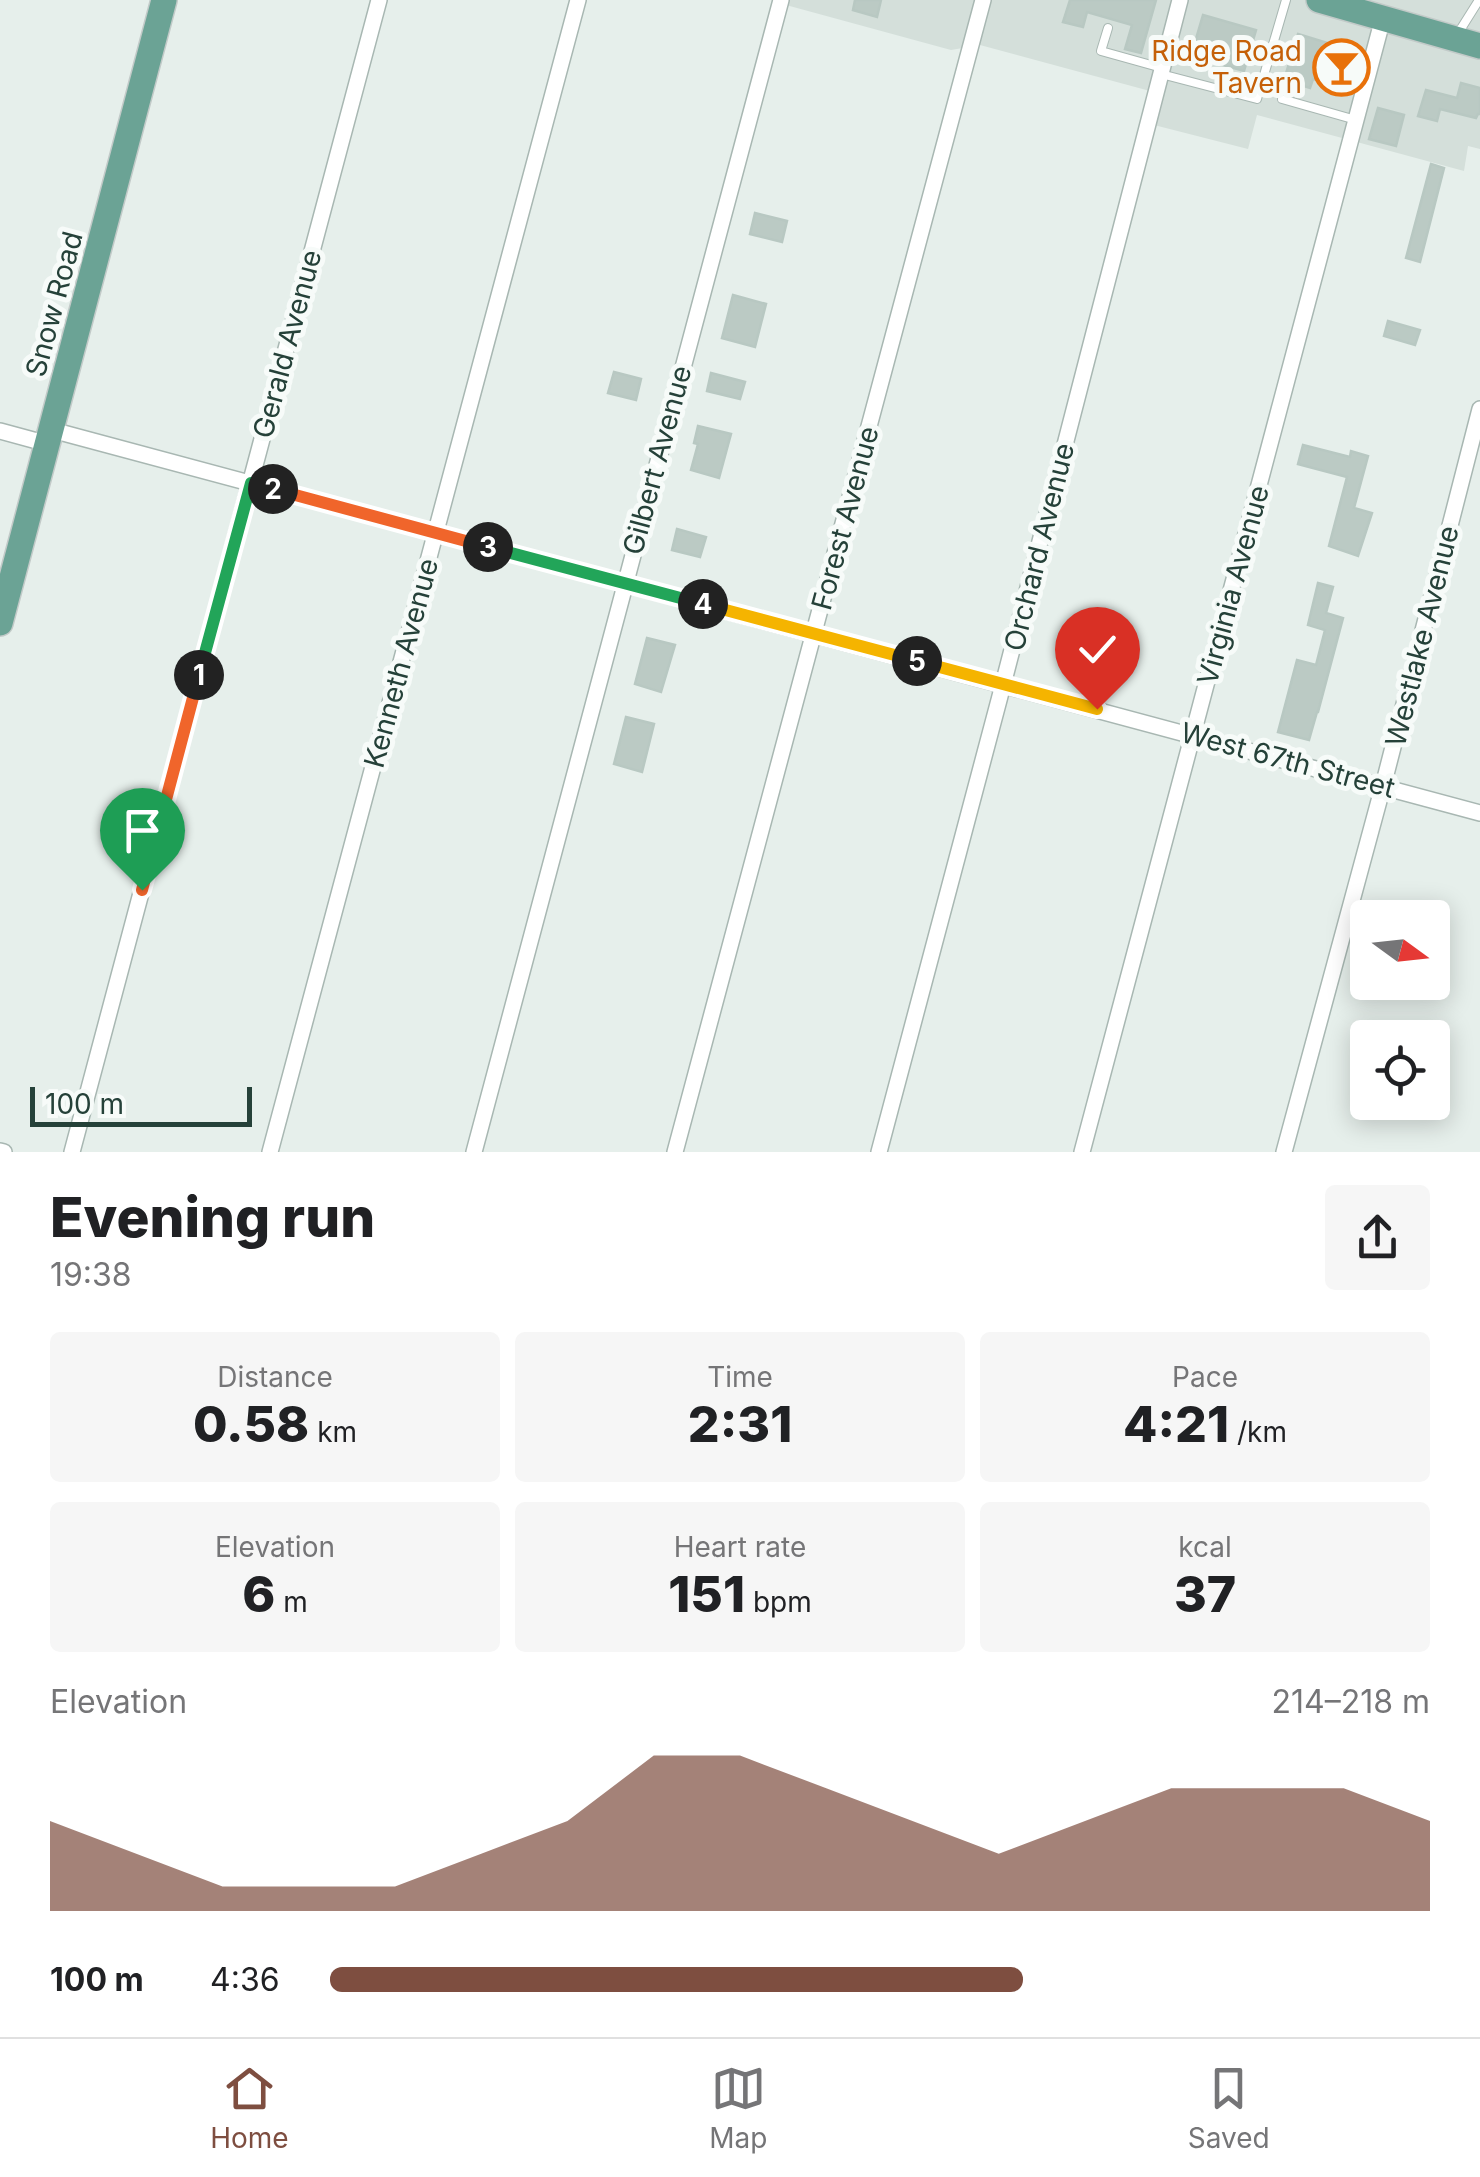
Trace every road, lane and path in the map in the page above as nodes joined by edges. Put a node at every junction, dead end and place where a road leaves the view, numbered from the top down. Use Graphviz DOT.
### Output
graph roads {
  1 [pos="164,0"];
  2 [pos="379,0"];
  3 [pos="578,0"];
  4 [pos="780,0"];
  5 [pos="984,0"];
  6 [pos="1180,0"];
  7 [pos="1286,0"];
  8 [pos="1319,0"];
  9 [pos="1479,0"];
  10 [pos="1357,5"];
  11 [pos="1383,18"];
  12 [pos="1108,28"];
  13 [pos="1472,41"];
  14 [pos="1162,71"];
  15 [pos="1282,99"];
  16 [pos="1356,120"];
  17 [pos="1480,409"];
  18 [pos="0,431"];
  19 [pos="50,437"];
  20 [pos="251,483"];
  21 [pos="435,533"];
  22 [pos="624,582"];
  23 [pos="0,623"];
  24 [pos="814,634"];
  25 [pos="1003,684"];
  26 [pos="1193,735"];
  27 [pos="1383,786"];
  28 [pos="1480,813"];
  29 [pos="72,1152"];
  30 [pos="270,1152"];
  31 [pos="474,1152"];
  32 [pos="675,1152"];
  33 [pos="878,1152"];
  34 [pos="1082,1152"];
  35 [pos="1284,1152"];
  1 -- 19 [label="main road, Snow Road"];
  2 -- 20 [label="street, Gerald Avenue"];
  3 -- 21 [label="street, Kenneth Avenue"];
  4 -- 22 [label="street, Gilbert Avenue"];
  5 -- 24 [label="street, Forest Avenue"];
  6 -- 14 [label="street, Orchard Avenue"];
  7 -- 14 [label="lane"];
  8 -- 10 [label="main road"];
  9 -- 13 [label="lane"];
  10 -- 11 [label="main road"];
  11 -- 13 [label="main road"];
  11 -- 16 [label="street, Virginia Avenue"];
  12 -- 14 [label="lane"];
  14 -- 25 [label="street, Orchard Avenue"];
  15 -- 16 [label="lane"];
  16 -- 26 [label="street, Virginia Avenue"];
  17 -- 27 [label="street, Westlake Avenue"];
  18 -- 19 [label="street, West 67th Street"];
  19 -- 20 [label="street, West 67th Street"];
  19 -- 23 [label="main road, Snow Road"];
  20 -- 21 [label="street, West 67th Street"];
  20 -- 29 [label="street, Gerald Avenue"];
  21 -- 22 [label="street, West 67th Street"];
  21 -- 30 [label="street, Kenneth Avenue"];
  22 -- 24 [label="street, West 67th Street"];
  22 -- 31 [label="street, Gilbert Avenue"];
  24 -- 25 [label="street, West 67th Street"];
  24 -- 32 [label="street, Forest Avenue"];
  25 -- 26 [label="street, West 67th Street"];
  25 -- 33 [label="street, Orchard Avenue"];
  26 -- 27 [label="street, West 67th Street"];
  26 -- 34 [label="street, Virginia Avenue"];
  27 -- 28 [label="street, West 67th Street"];
  27 -- 35 [label="street, Westlake Avenue"];
}
